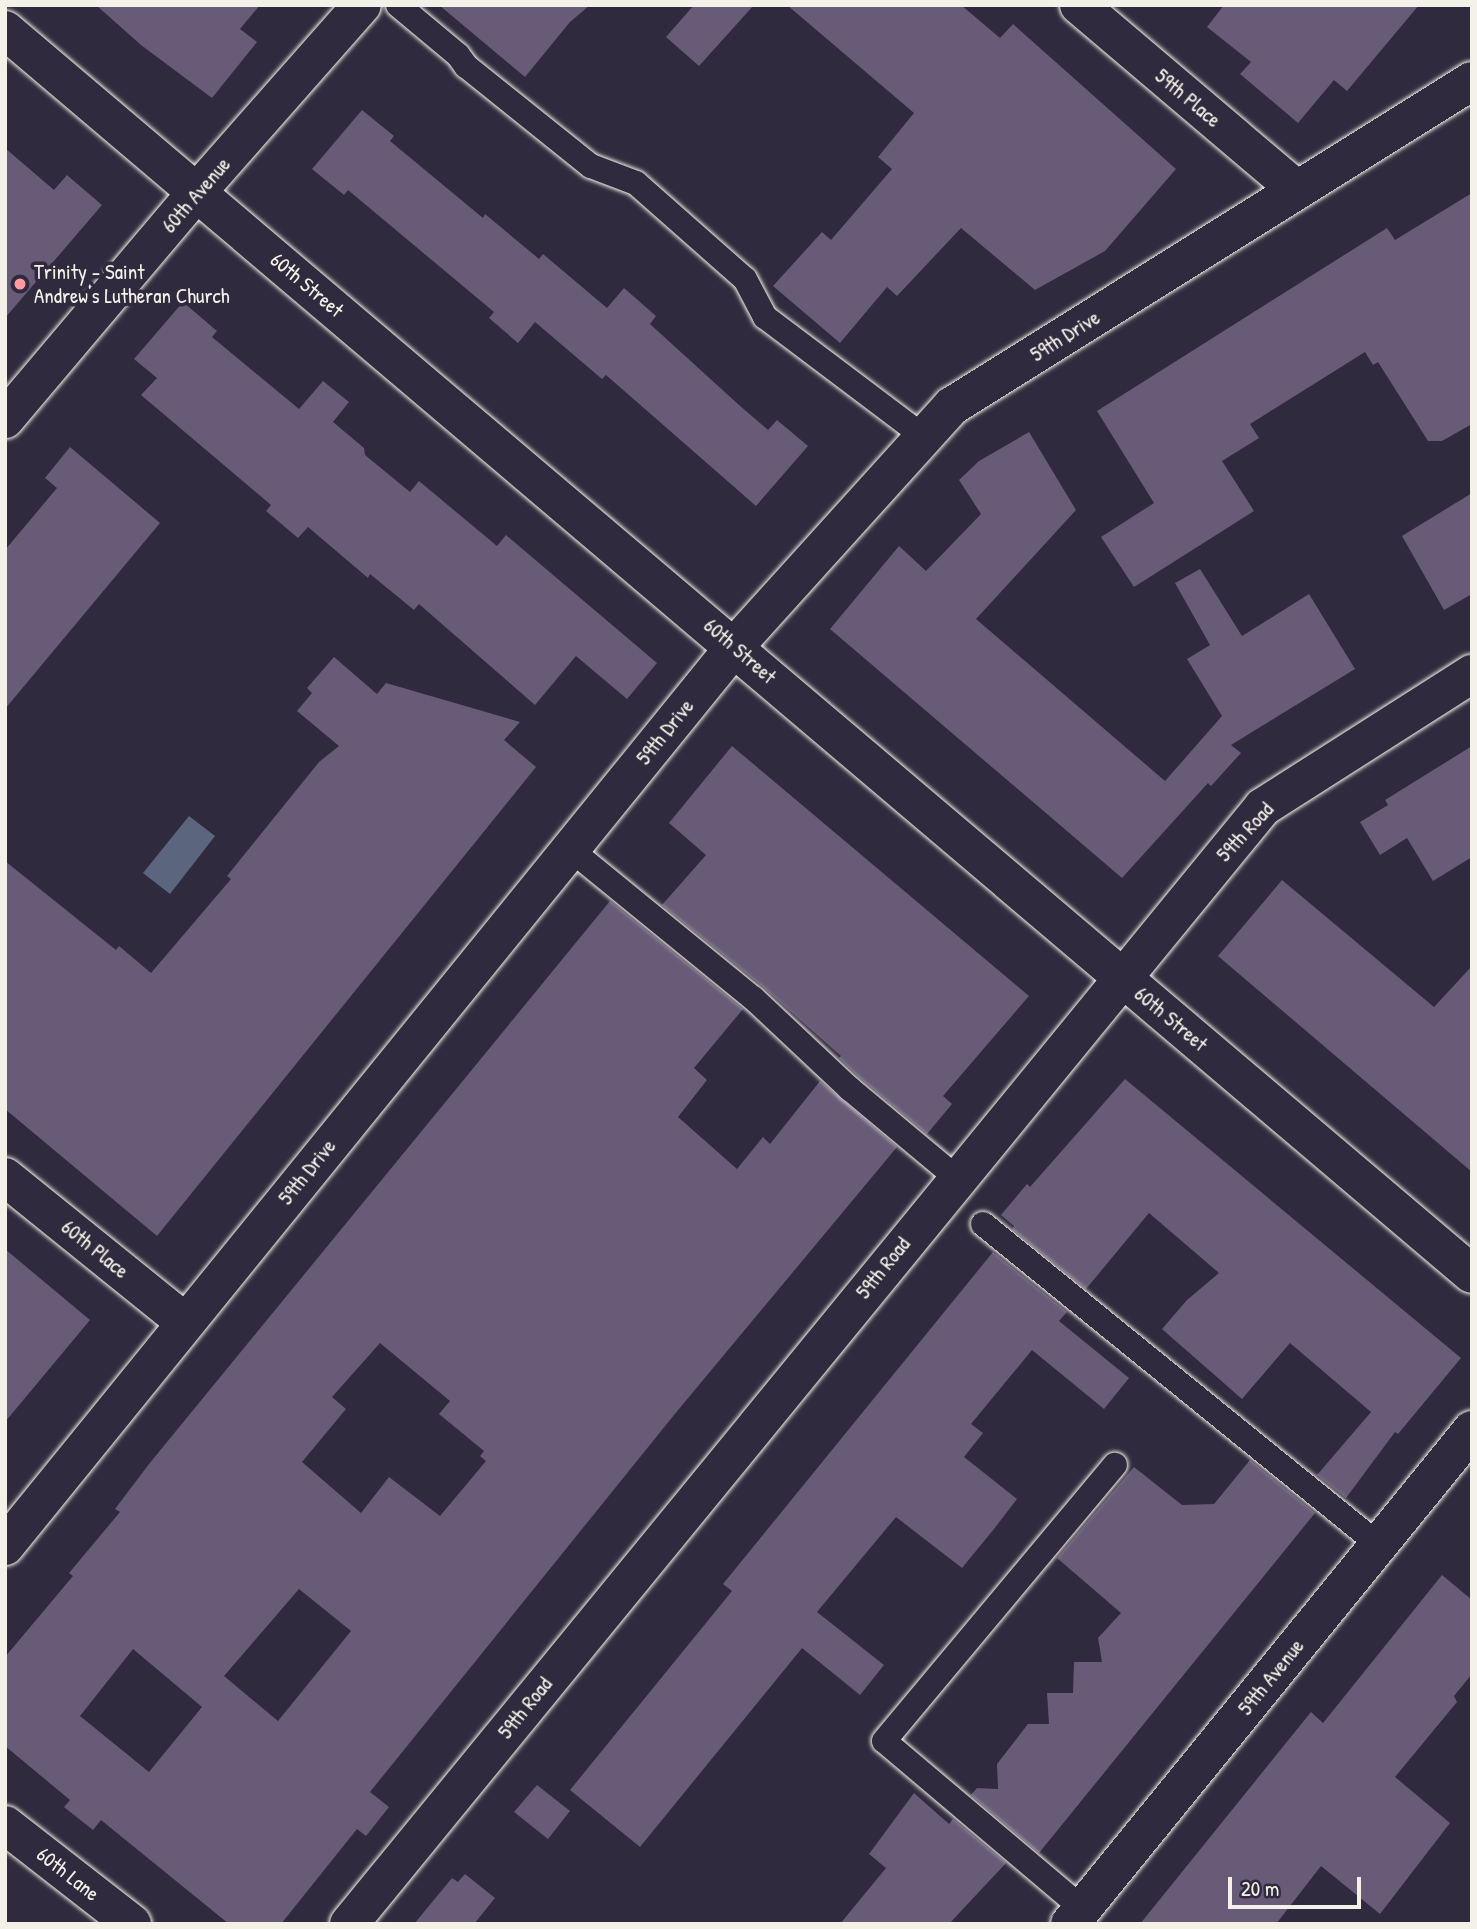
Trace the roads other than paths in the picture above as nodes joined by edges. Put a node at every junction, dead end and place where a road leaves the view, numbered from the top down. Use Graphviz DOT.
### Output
graph roads {
  1 [pos="362,5"];
  2 [pos="398,5"];
  3 [pos="1079,5"];
  4 [pos="5,30"];
  5 [pos="1472,81"];
  6 [pos="1297,190"];
  7 [pos="197,192"];
  8 [pos="5,419"];
  9 [pos="924,437"];
  10 [pos="735,646"];
  11 [pos="1472,674"];
  12 [pos="570,849"];
  13 [pos="1121,976"];
  14 [pos="5,1177"];
  15 [pos="957,1178"];
  16 [pos="983,1224"];
  17 [pos="1472,1274"];
  18 [pos="185,1322"];
  19 [pos="1472,1430"];
  20 [pos="1115,1465"];
  21 [pos="1379,1545"];
  22 [pos="5,1546"];
  23 [pos="5,1825"];
  24 [pos="1076,1916"];
  25 [pos="132,1924"];
  26 [pos="349,1924"];
  1 -- 7 [label="street, 60th Avenue"];
  2 -- 9 [label="lane"];
  3 -- 6 [label="street, 59th Place"];
  4 -- 7 [label="street, 60th Street"];
  5 -- 6 [label="street, 59th Drive"];
  6 -- 9 [label="street, 59th Drive"];
  7 -- 8 [label="street, 60th Avenue"];
  7 -- 10 [label="street, 60th Street"];
  9 -- 10 [label="street, 59th Drive"];
  10 -- 12 [label="street, 59th Drive"];
  10 -- 13 [label="street, 60th Street"];
  11 -- 13 [label="street, 59th Road"];
  12 -- 15 [label="lane"];
  12 -- 18 [label="street, 59th Drive"];
  13 -- 15 [label="street, 59th Road"];
  13 -- 17 [label="street, 60th Street"];
  14 -- 18 [label="street, 60th Place"];
  15 -- 26 [label="street, 59th Road"];
  16 -- 21 [label="lane"];
  18 -- 22 [label="street, 59th Drive"];
  19 -- 21 [label="street, 59th Avenue"];
  20 -- 24 [label="lane"];
  21 -- 24 [label="street, 59th Avenue"];
  23 -- 25 [label="street, 60th Lane"];
}
